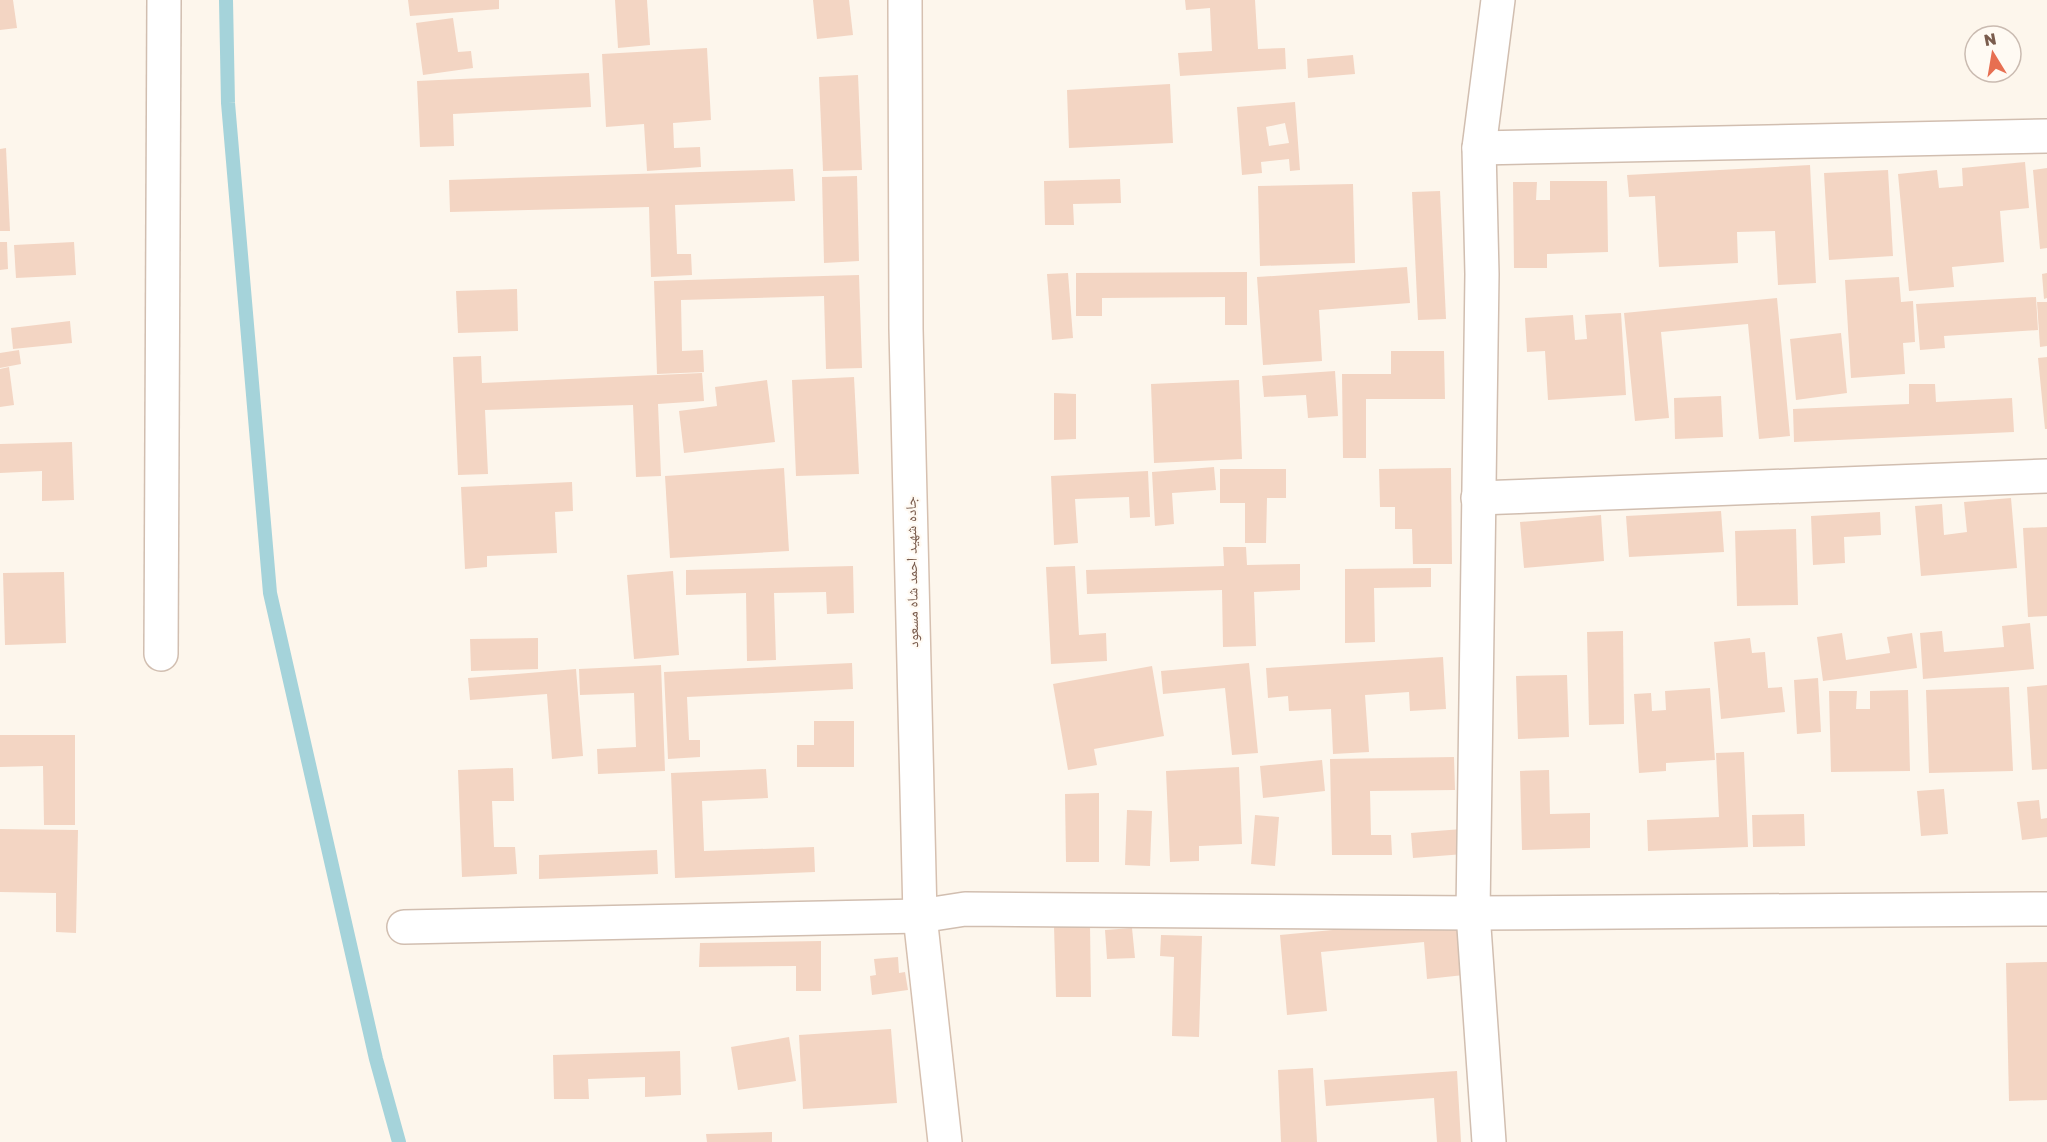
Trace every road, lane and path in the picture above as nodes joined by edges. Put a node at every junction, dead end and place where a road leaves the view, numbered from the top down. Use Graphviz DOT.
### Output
graph roads {
  1 [pos="164,0"];
  2 [pos="905,0"];
  3 [pos="1498,0"];
  4 [pos="2047,136"];
  5 [pos="1479,148"];
  6 [pos="2047,476"];
  7 [pos="1478,498"];
  8 [pos="161,654"];
  9 [pos="2047,909"];
  10 [pos="1473,913"];
  11 [pos="920,916"];
  12 [pos="404,927"];
  13 [pos="945,1142"];
  14 [pos="1488,1142"];
  1 -- 8 [label="street"];
  2 -- 11 [label="street, جاده شهيد احمد شاه مسعود"];
  3 -- 5 [label="street"];
  4 -- 5 [label="street"];
  5 -- 7 [label="street"];
  6 -- 7 [label="street"];
  7 -- 10 [label="street"];
  9 -- 10 [label="street"];
  10 -- 11 [label="street"];
  10 -- 14 [label="street"];
  11 -- 12 [label="street"];
  11 -- 13 [label="street, جاده شهيد احمد شاه مسعود"];
}
